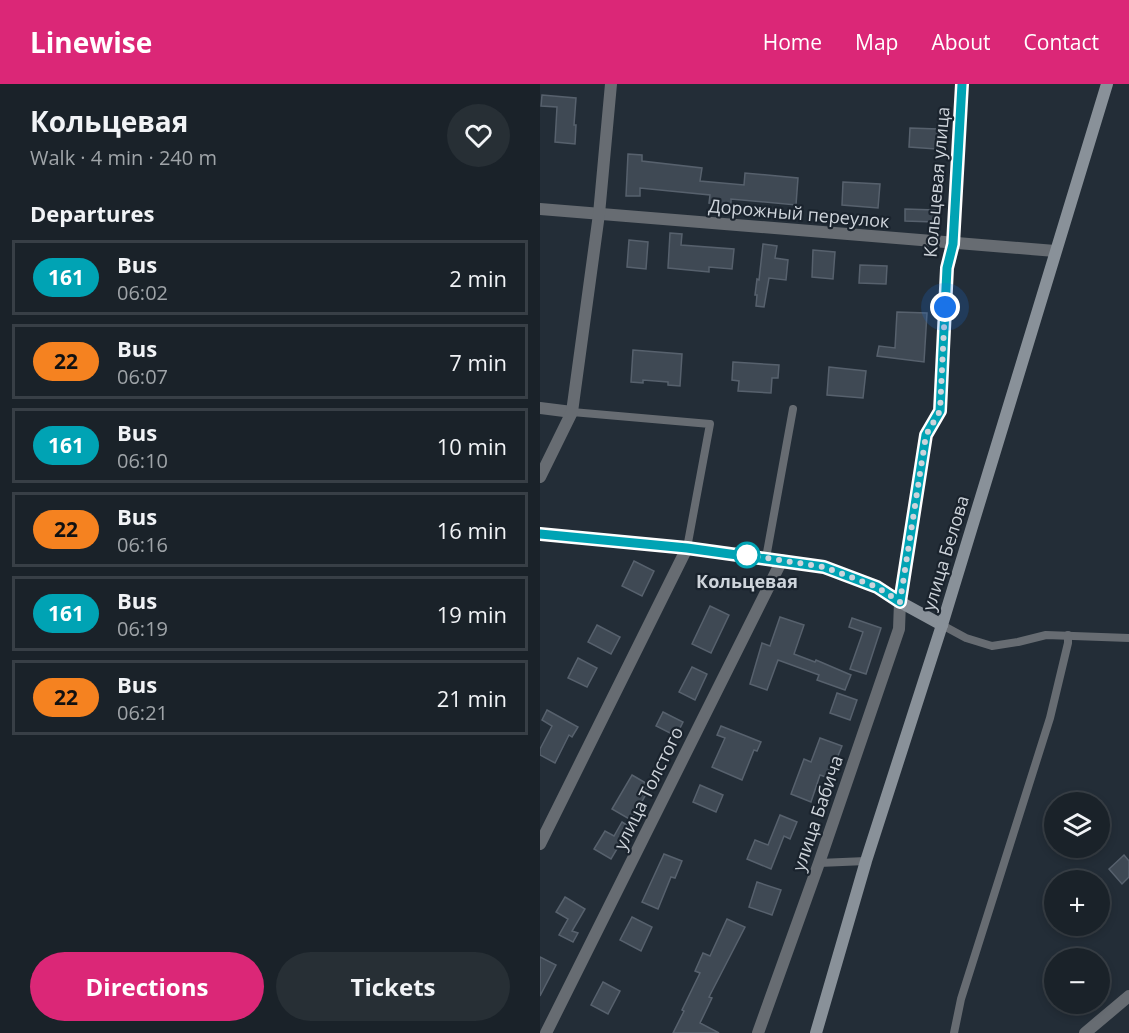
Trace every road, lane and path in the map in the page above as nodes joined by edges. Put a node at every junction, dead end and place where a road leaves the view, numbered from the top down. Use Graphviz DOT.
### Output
graph roads {
  1 [pos="611,84"];
  2 [pos="962,84"];
  3 [pos="1107,84"];
  4 [pos="540,209"];
  5 [pos="599,214"];
  6 [pos="953,244"];
  7 [pos="1055,251"];
  8 [pos="943,345"];
  9 [pos="540,408"];
  10 [pos="793,409"];
  11 [pos="572,412"];
  12 [pos="540,477"];
  13 [pos="540,534"];
  14 [pos="687,548"];
  15 [pos="766,558"];
  16 [pos="782,560"];
  17 [pos="900,602"];
  18 [pos="942,625"];
  19 [pos="1068,635"];
  20 [pos="1129,638"];
  21 [pos="540,844"];
  22 [pos="866,861"];
  23 [pos="819,863"];
  24 [pos="1129,996"];
  25 [pos="546,1033"];
  26 [pos="758,1033"];
  27 [pos="816,1033"];
  28 [pos="954,1033"];
  29 [pos="1085,1033"];
  1 -- 5 [label="street"];
  2 -- 6 [label="street, Кольцевая улица"];
  3 -- 7 [label="main road, улица Белова"];
  4 -- 5 [label="street, Дорожный переулок"];
  5 -- 6 [label="street, Дорожный переулок"];
  5 -- 11 [label="street"];
  6 -- 7 [label="street, Дорожный переулок"];
  6 -- 8 [label="street, Кольцевая улица"];
  7 -- 18 [label="main road, улица Белова"];
  8 -- 17 [label="lane, Кольцевая улица"];
  9 -- 11 [label="street"];
  10 -- 15 [label="lane"];
  11 -- 12 [label="street"];
  11 -- 14 [label="lane"];
  13 -- 14 [label="main road"];
  14 -- 15 [label="main road"];
  14 -- 21 [label="street"];
  15 -- 16 [label="main road"];
  16 -- 17 [label="main road"];
  16 -- 25 [label="street, улица Толстого"];
  17 -- 18 [label="main road"];
  17 -- 23 [label="street, улица Бабича"];
  18 -- 19 [label="lane"];
  18 -- 22 [label="main road, улица Белова"];
  19 -- 20 [label="lane"];
  19 -- 28 [label="lane"];
  22 -- 23 [label="lane"];
  22 -- 27 [label="main road, улица Белова"];
  23 -- 26 [label="street, улица Бабича"];
  24 -- 29 [label="street"];
}
